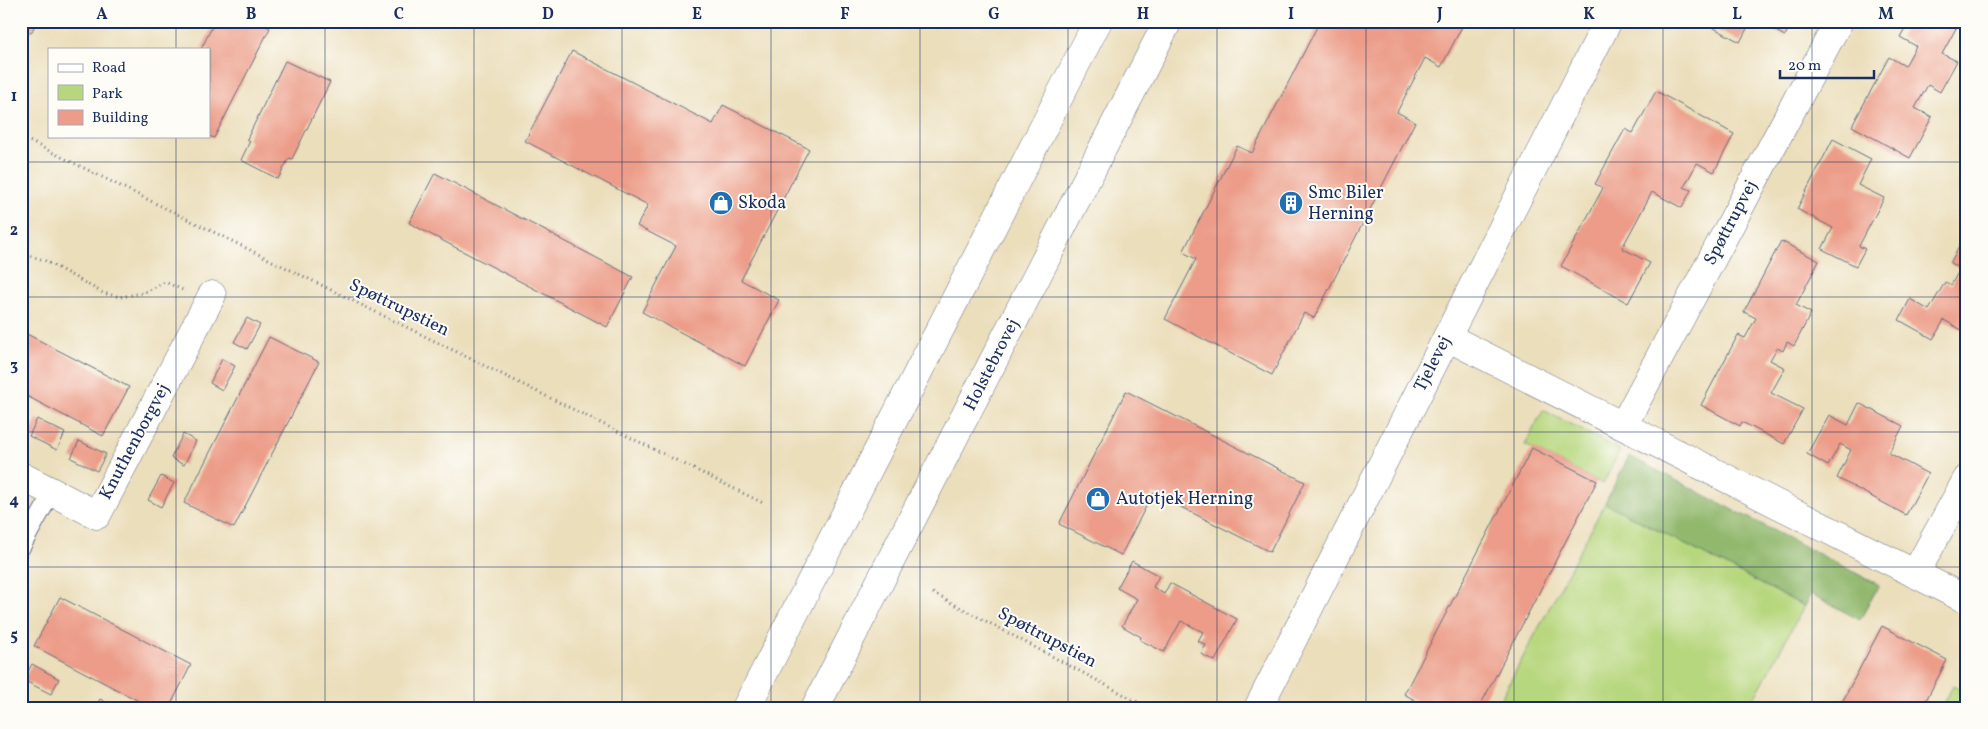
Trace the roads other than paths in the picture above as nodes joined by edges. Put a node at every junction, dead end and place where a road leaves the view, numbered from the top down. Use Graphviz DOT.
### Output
graph roads {
  1 [pos="1098,21"];
  2 [pos="1168,21"];
  3 [pos="1608,21"];
  4 [pos="1839,21"];
  5 [pos="210,298"];
  6 [pos="1447,336"];
  7 [pos="1624,426"];
  8 [pos="21,476"];
  9 [pos="1967,479"];
  10 [pos="53,491"];
  11 [pos="21,549"];
  12 [pos="1915,574"];
  13 [pos="1967,600"];
  14 [pos="746,708"];
  15 [pos="815,708"];
  16 [pos="1258,708"];
  1 -- 14 [label="street"];
  2 -- 15 [label="street, Holstebrovej"];
  3 -- 6 [label="street, Tjelevej"];
  4 -- 7 [label="street, Spøttrupvej"];
  5 -- 10 [label="street, Knuthenborgvej"];
  6 -- 7 [label="street"];
  6 -- 16 [label="street, Tjelevej"];
  7 -- 12 [label="street"];
  8 -- 10 [label="street, Knuthenborgvej"];
  9 -- 12 [label="street"];
  10 -- 11 [label="lane"];
  12 -- 13 [label="street"];
}
